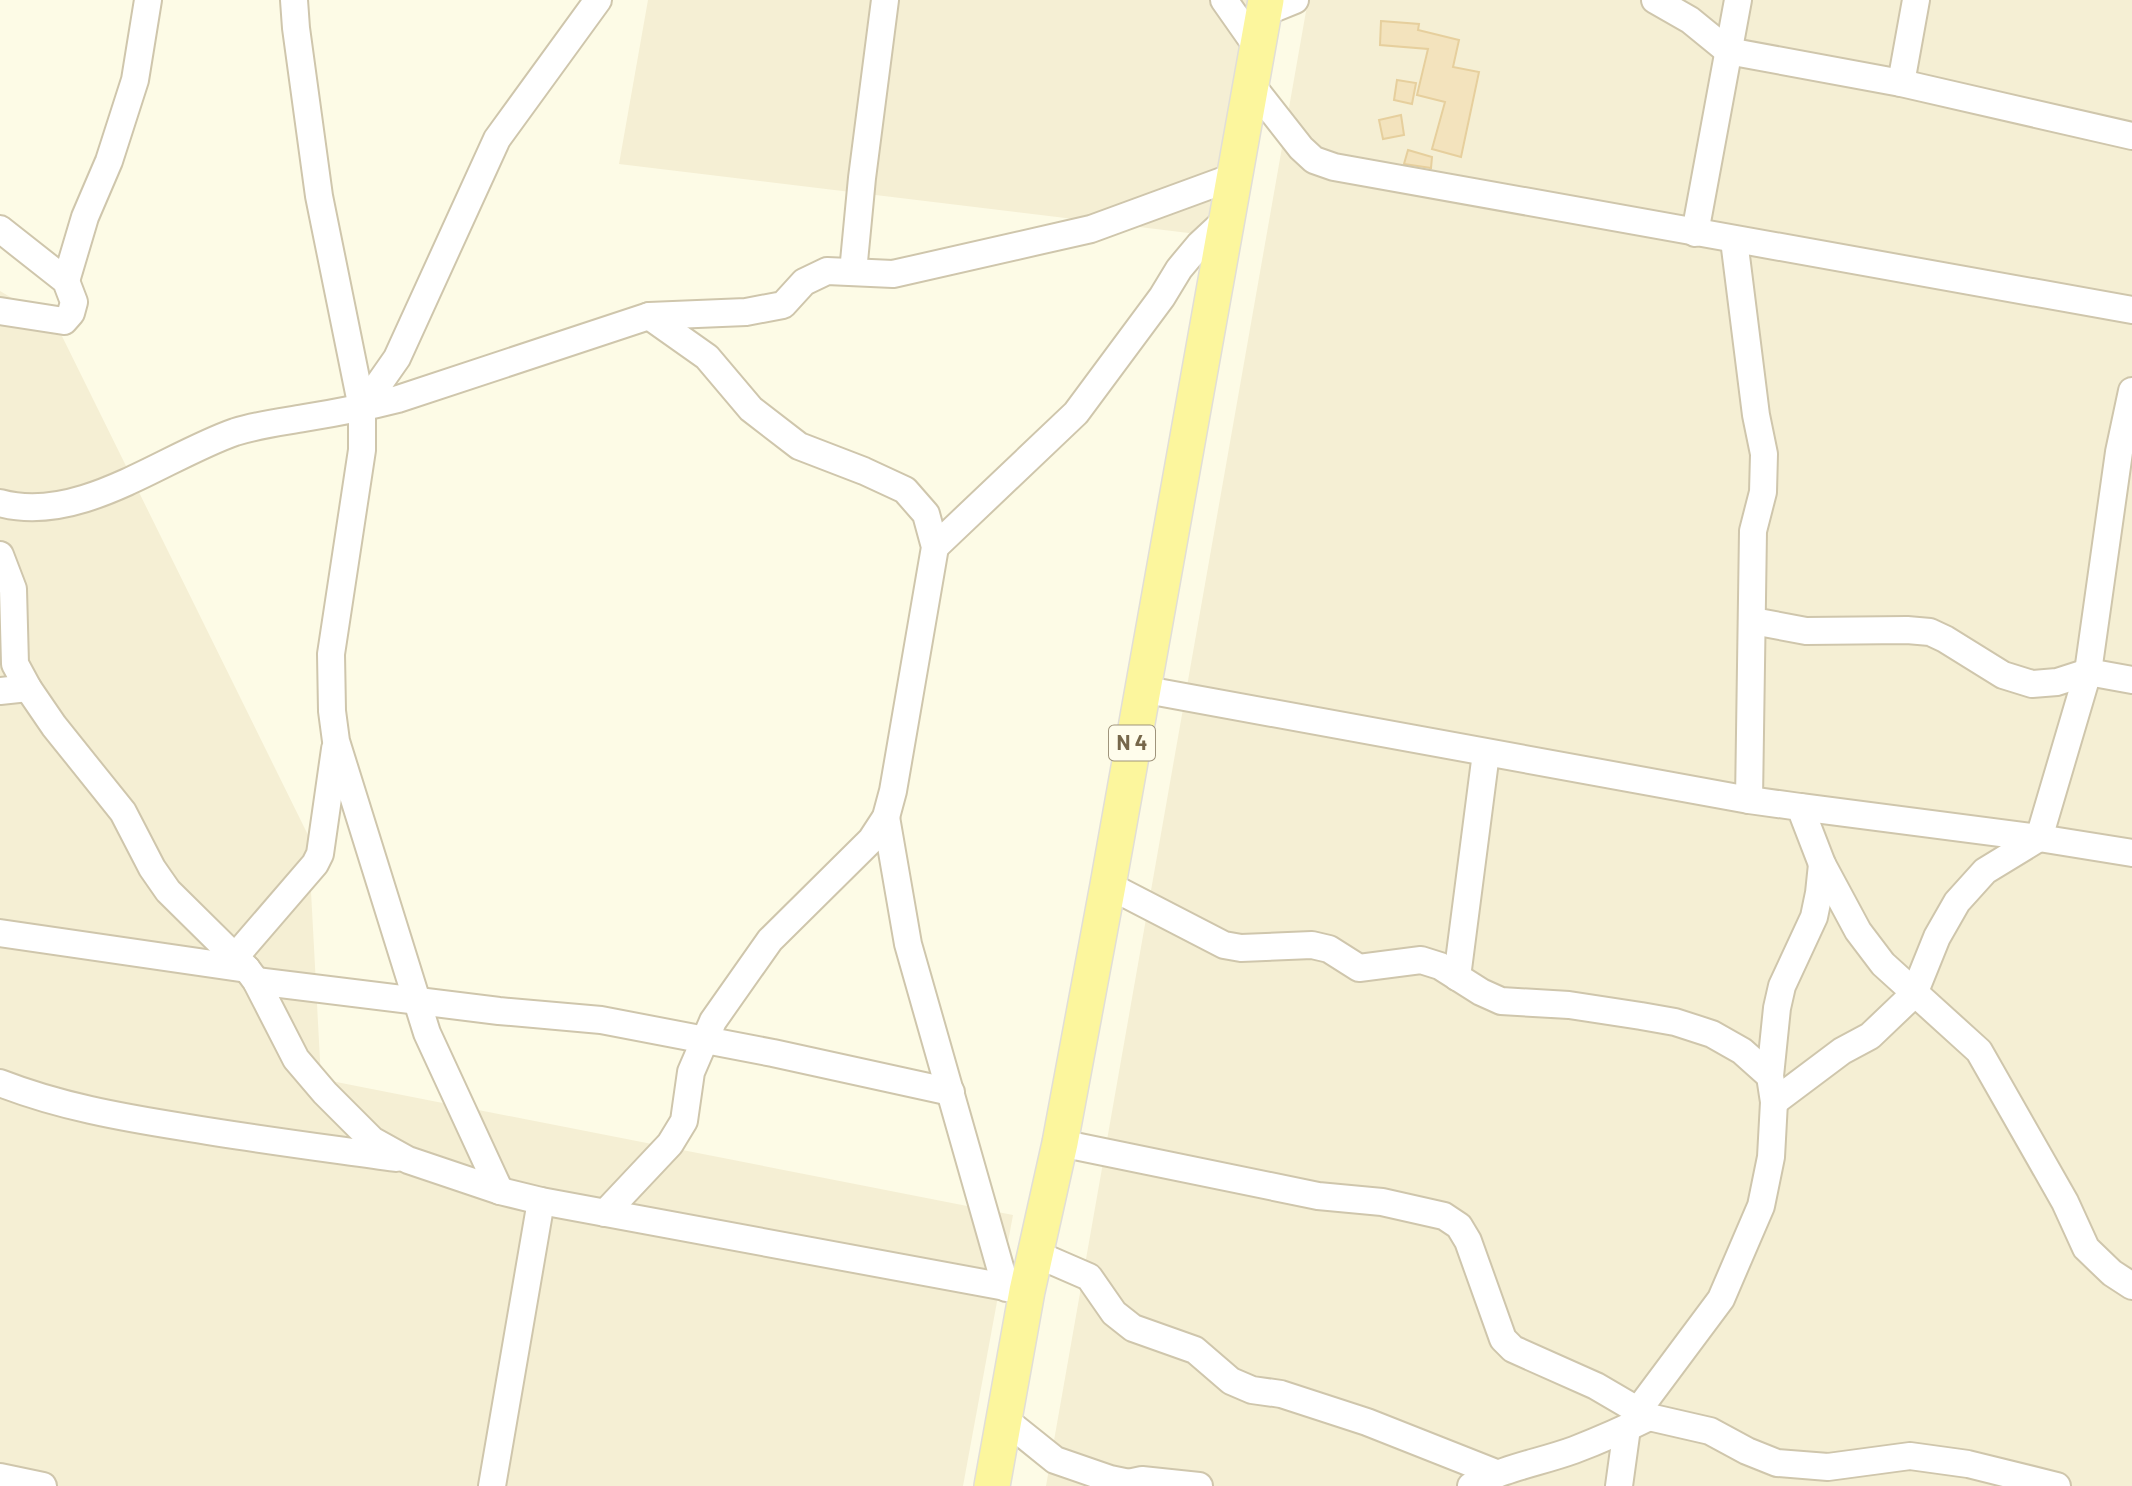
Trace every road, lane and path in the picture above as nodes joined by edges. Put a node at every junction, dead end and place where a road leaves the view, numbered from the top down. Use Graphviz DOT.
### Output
graph roads {
  1 [pos="148,0"];
  2 [pos="294,0"];
  3 [pos="598,0"];
  4 [pos="886,0"];
  5 [pos="1224,0"];
  6 [pos="1295,0"];
  7 [pos="1655,0"];
  8 [pos="1738,0"];
  9 [pos="1916,0"];
  10 [pos="1265,7"];
  11 [pos="1257,47"];
  12 [pos="1728,51"];
  13 [pos="1250,83"];
  14 [pos="1900,83"];
  15 [pos="2132,136"];
  16 [pos="1233,177"];
  17 [pos="1228,218"];
  18 [pos="0,229"];
  19 [pos="1695,233"];
  20 [pos="1734,240"];
  21 [pos="853,272"];
  22 [pos="66,281"];
  23 [pos="2132,310"];
  24 [pos="0,311"];
  25 [pos="649,316"];
  26 [pos="2132,391"];
  27 [pos="398,399"];
  28 [pos="362,408"];
  29 [pos="362,450"];
  30 [pos="0,503"];
  31 [pos="935,547"];
  32 [pos="0,555"];
  33 [pos="1753,621"];
  34 [pos="6,633"];
  35 [pos="2088,672"];
  36 [pos="2132,680"];
  37 [pos="28,688"];
  38 [pos="1141,689"];
  39 [pos="0,691"];
  40 [pos="336,740"];
  41 [pos="1486,753"];
  42 [pos="1749,800"];
  43 [pos="1800,807"];
  44 [pos="886,817"];
  45 [pos="2039,838"];
  46 [pos="2132,853"];
  47 [pos="1822,864"];
  48 [pos="1108,886"];
  49 [pos="0,933"];
  50 [pos="245,969"];
  51 [pos="1457,977"];
  52 [pos="1914,994"];
  53 [pos="417,999"];
  54 [pos="705,1040"];
  55 [pos="0,1083"];
  56 [pos="1772,1089"];
  57 [pos="951,1092"];
  58 [pos="1060,1143"];
  59 [pos="408,1160"];
  60 [pos="500,1191"];
  61 [pos="541,1201"];
  62 [pos="605,1213"];
  63 [pos="1036,1254"];
  64 [pos="2132,1286"];
  65 [pos="1017,1289"];
  66 [pos="1638,1418"];
  67 [pos="1004,1419"];
  68 [pos="1496,1473"];
  69 [pos="0,1477"];
  70 [pos="1136,1484"];
  71 [pos="43,1486"];
  72 [pos="492,1486"];
  73 [pos="992,1486"];
  74 [pos="1199,1486"];
  75 [pos="1471,1486"];
  76 [pos="1619,1486"];
  77 [pos="2057,1486"];
  1 -- 22 [label="street"];
  2 -- 28 [label="street"];
  3 -- 28 [label="street"];
  4 -- 21 [label="street"];
  5 -- 11 [label="street"];
  6 -- 10 [label="street"];
  7 -- 12 [label="street"];
  8 -- 12 [label="street"];
  9 -- 14 [label="street"];
  10 -- 11 [label="main road, N 4"];
  11 -- 13 [label="main road, N 4"];
  12 -- 14 [label="street"];
  12 -- 19 [label="street"];
  13 -- 16 [label="main road, N 4"];
  13 -- 19 [label="street"];
  14 -- 15 [label="street"];
  16 -- 17 [label="main road, N 4"];
  16 -- 21 [label="street"];
  17 -- 31 [label="street"];
  17 -- 38 [label="main road, N 4"];
  18 -- 22 [label="street"];
  19 -- 20 [label="street"];
  20 -- 23 [label="street"];
  20 -- 33 [label="street"];
  21 -- 25 [label="street"];
  22 -- 24 [label="street"];
  25 -- 27 [label="street"];
  25 -- 31 [label="street"];
  26 -- 35 [label="street"];
  27 -- 28 [label="street"];
  27 -- 29 [label="street"];
  28 -- 29 [label="street"];
  28 -- 30 [label="street"];
  29 -- 40 [label="street"];
  31 -- 44 [label="street"];
  32 -- 34 [label="street"];
  33 -- 35 [label="street"];
  33 -- 42 [label="street"];
  34 -- 37 [label="street"];
  35 -- 36 [label="street"];
  35 -- 45 [label="street"];
  37 -- 39 [label="street"];
  37 -- 50 [label="street"];
  38 -- 41 [label="street"];
  38 -- 48 [label="main road, N 4"];
  40 -- 50 [label="street"];
  40 -- 53 [label="street"];
  41 -- 42 [label="street"];
  41 -- 51 [label="street"];
  42 -- 43 [label="street"];
  43 -- 45 [label="street"];
  43 -- 47 [label="street"];
  44 -- 54 [label="street"];
  44 -- 57 [label="street"];
  45 -- 46 [label="street"];
  45 -- 52 [label="street"];
  47 -- 52 [label="street"];
  47 -- 56 [label="street"];
  48 -- 51 [label="street"];
  48 -- 58 [label="main road, N 4"];
  49 -- 50 [label="street"];
  50 -- 53 [label="street"];
  50 -- 59 [label="street"];
  51 -- 56 [label="street"];
  52 -- 56 [label="street"];
  52 -- 64 [label="street"];
  53 -- 54 [label="street"];
  53 -- 60 [label="street"];
  54 -- 57 [label="street"];
  54 -- 62 [label="street"];
  55 -- 59 [label="street"];
  56 -- 66 [label="street"];
  57 -- 65 [label="street"];
  58 -- 63 [label="main road, N 4"];
  58 -- 66 [label="street"];
  59 -- 60 [label="street"];
  60 -- 61 [label="street"];
  61 -- 62 [label="street"];
  61 -- 72 [label="street"];
  62 -- 65 [label="street"];
  63 -- 65 [label="main road, N 4"];
  63 -- 68 [label="street"];
  65 -- 67 [label="main road, N 4"];
  66 -- 68 [label="street"];
  66 -- 76 [label="street"];
  66 -- 77 [label="street"];
  67 -- 70 [label="street"];
  67 -- 73 [label="main road, N 4"];
  68 -- 75 [label="street"];
  69 -- 71 [label="street"];
  70 -- 74 [label="street"];
}
